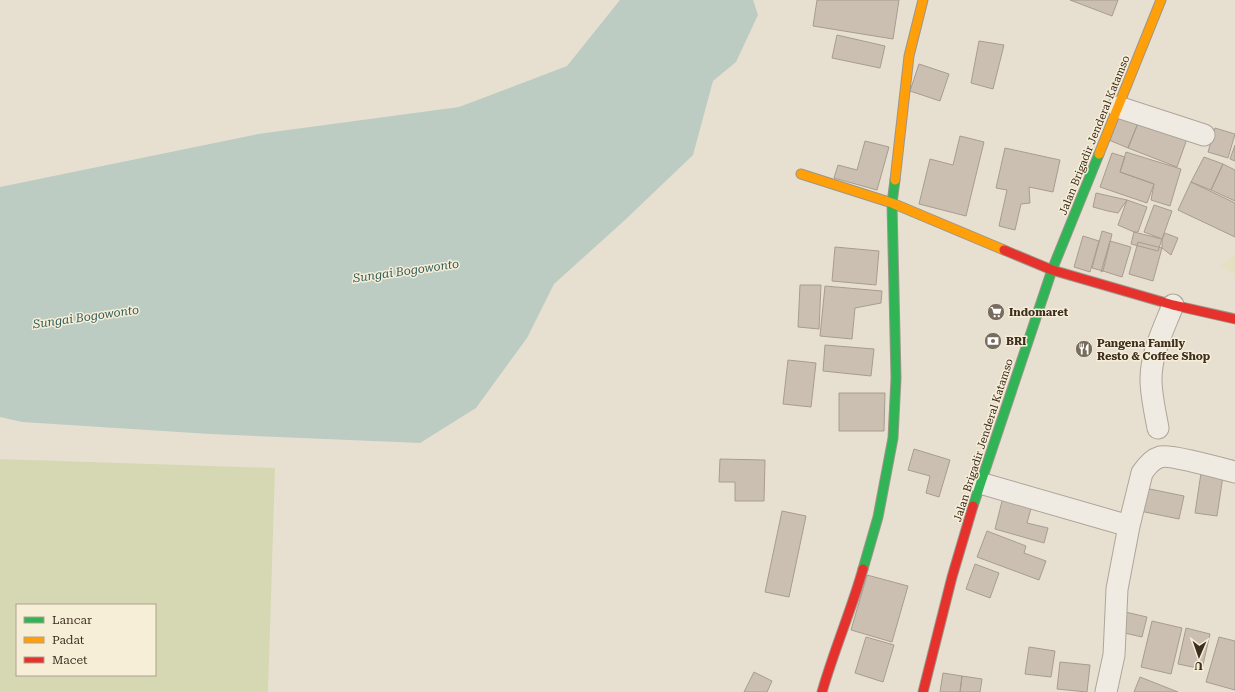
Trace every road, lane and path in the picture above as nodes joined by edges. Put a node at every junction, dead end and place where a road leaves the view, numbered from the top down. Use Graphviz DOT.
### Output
graph roads {
  1 [pos="924,0"];
  2 [pos="1161,0"];
  3 [pos="1118,107"];
  4 [pos="1204,135"];
  5 [pos="801,174"];
  6 [pos="892,203"];
  7 [pos="1052,270"];
  8 [pos="1173,305"];
  9 [pos="1235,319"];
  10 [pos="1158,428"];
  11 [pos="1235,472"];
  12 [pos="980,483"];
  13 [pos="1129,526"];
  14 [pos="822,692"];
  15 [pos="923,692"];
  16 [pos="1106,692"];
  1 -- 6 [label="street"];
  2 -- 3 [label="street, Jalan Brigadir Jenderal Katamso"];
  3 -- 4 [label="street"];
  3 -- 7 [label="street, Jalan Brigadir Jenderal Katamso"];
  5 -- 6 [label="street"];
  6 -- 7 [label="street"];
  6 -- 14 [label="street"];
  7 -- 8 [label="street"];
  7 -- 12 [label="street, Jalan Brigadir Jenderal Katamso"];
  8 -- 9 [label="street"];
  8 -- 10 [label="street"];
  11 -- 13 [label="street"];
  12 -- 13 [label="street"];
  12 -- 15 [label="street, Jalan Brigadir Jenderal Katamso"];
  13 -- 16 [label="street"];
}
